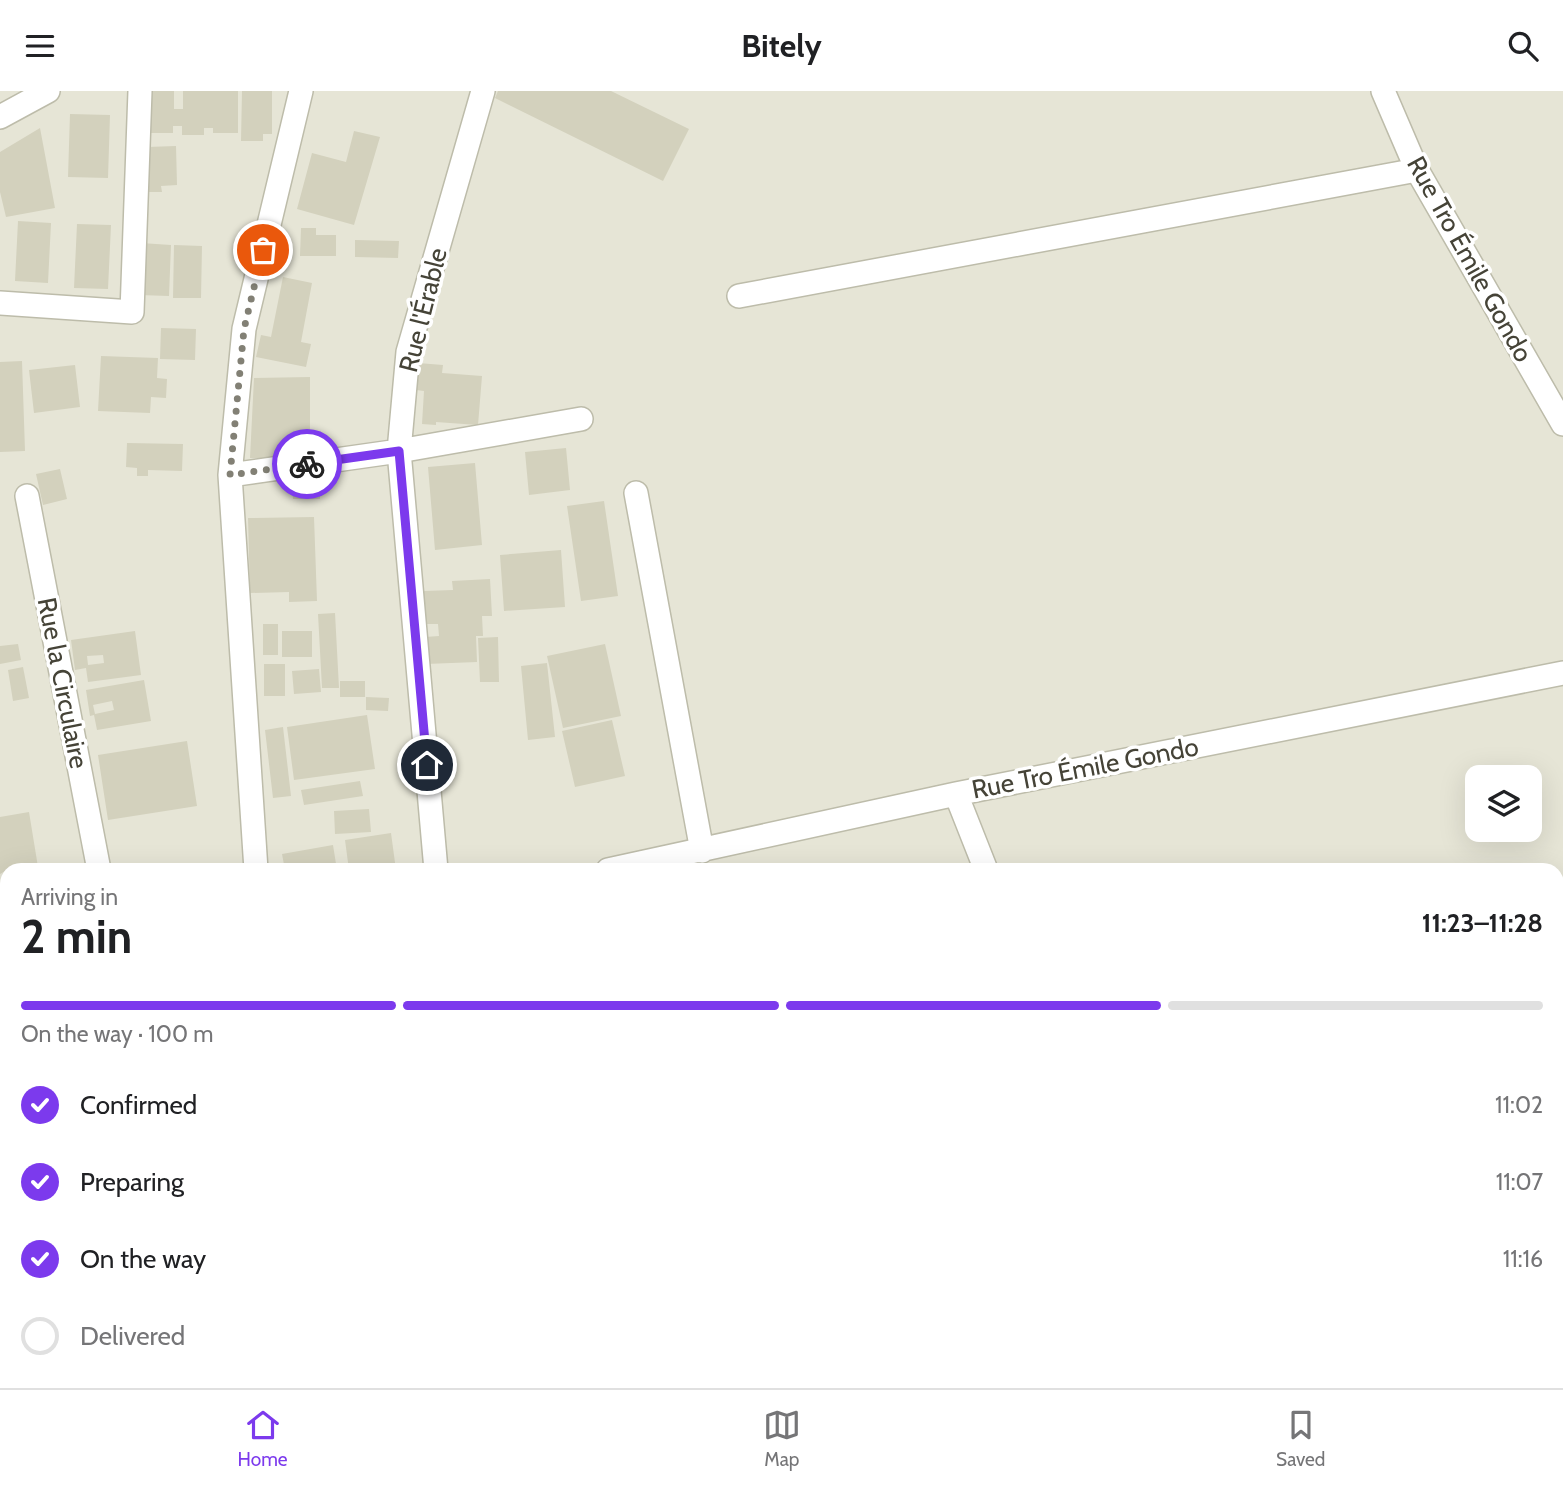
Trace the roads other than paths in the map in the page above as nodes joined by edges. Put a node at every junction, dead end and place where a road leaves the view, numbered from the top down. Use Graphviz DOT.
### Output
graph roads {
  1 [pos="48,91"];
  2 [pos="140,91"];
  3 [pos="301,91"];
  4 [pos="483,91"];
  5 [pos="1383,91"];
  6 [pos="0,117"];
  7 [pos="1418,170"];
  8 [pos="739,296"];
  9 [pos="0,303"];
  10 [pos="581,419"];
  11 [pos="1563,424"];
  12 [pos="399,451"];
  13 [pos="230,475"];
  14 [pos="636,493"];
  15 [pos="27,496"];
  16 [pos="1563,673"];
  17 [pos="956,794"];
  18 [pos="702,851"];
  19 [pos="98,863"];
  20 [pos="256,863"];
  21 [pos="435,863"];
  22 [pos="681,863"];
  23 [pos="983,863"];
  1 -- 6 [label="street"];
  2 -- 9 [label="street"];
  3 -- 13 [label="street"];
  4 -- 12 [label="street, Rue l'Érable"];
  5 -- 7 [label="street, Rue Tro Émile Gondo"];
  7 -- 8 [label="street"];
  7 -- 11 [label="street, Rue Tro Émile Gondo"];
  10 -- 12 [label="street"];
  12 -- 13 [label="street"];
  12 -- 21 [label="street, Rue l'Érable"];
  13 -- 20 [label="street"];
  14 -- 18 [label="street"];
  15 -- 19 [label="street, Rue la Circulaire"];
  16 -- 17 [label="street, Rue Tro Émile Gondo"];
  17 -- 18 [label="street, Rue Tro Émile Gondo"];
  17 -- 23 [label="street"];
  18 -- 22 [label="street, Rue Tro Émile Gondo"];
}
